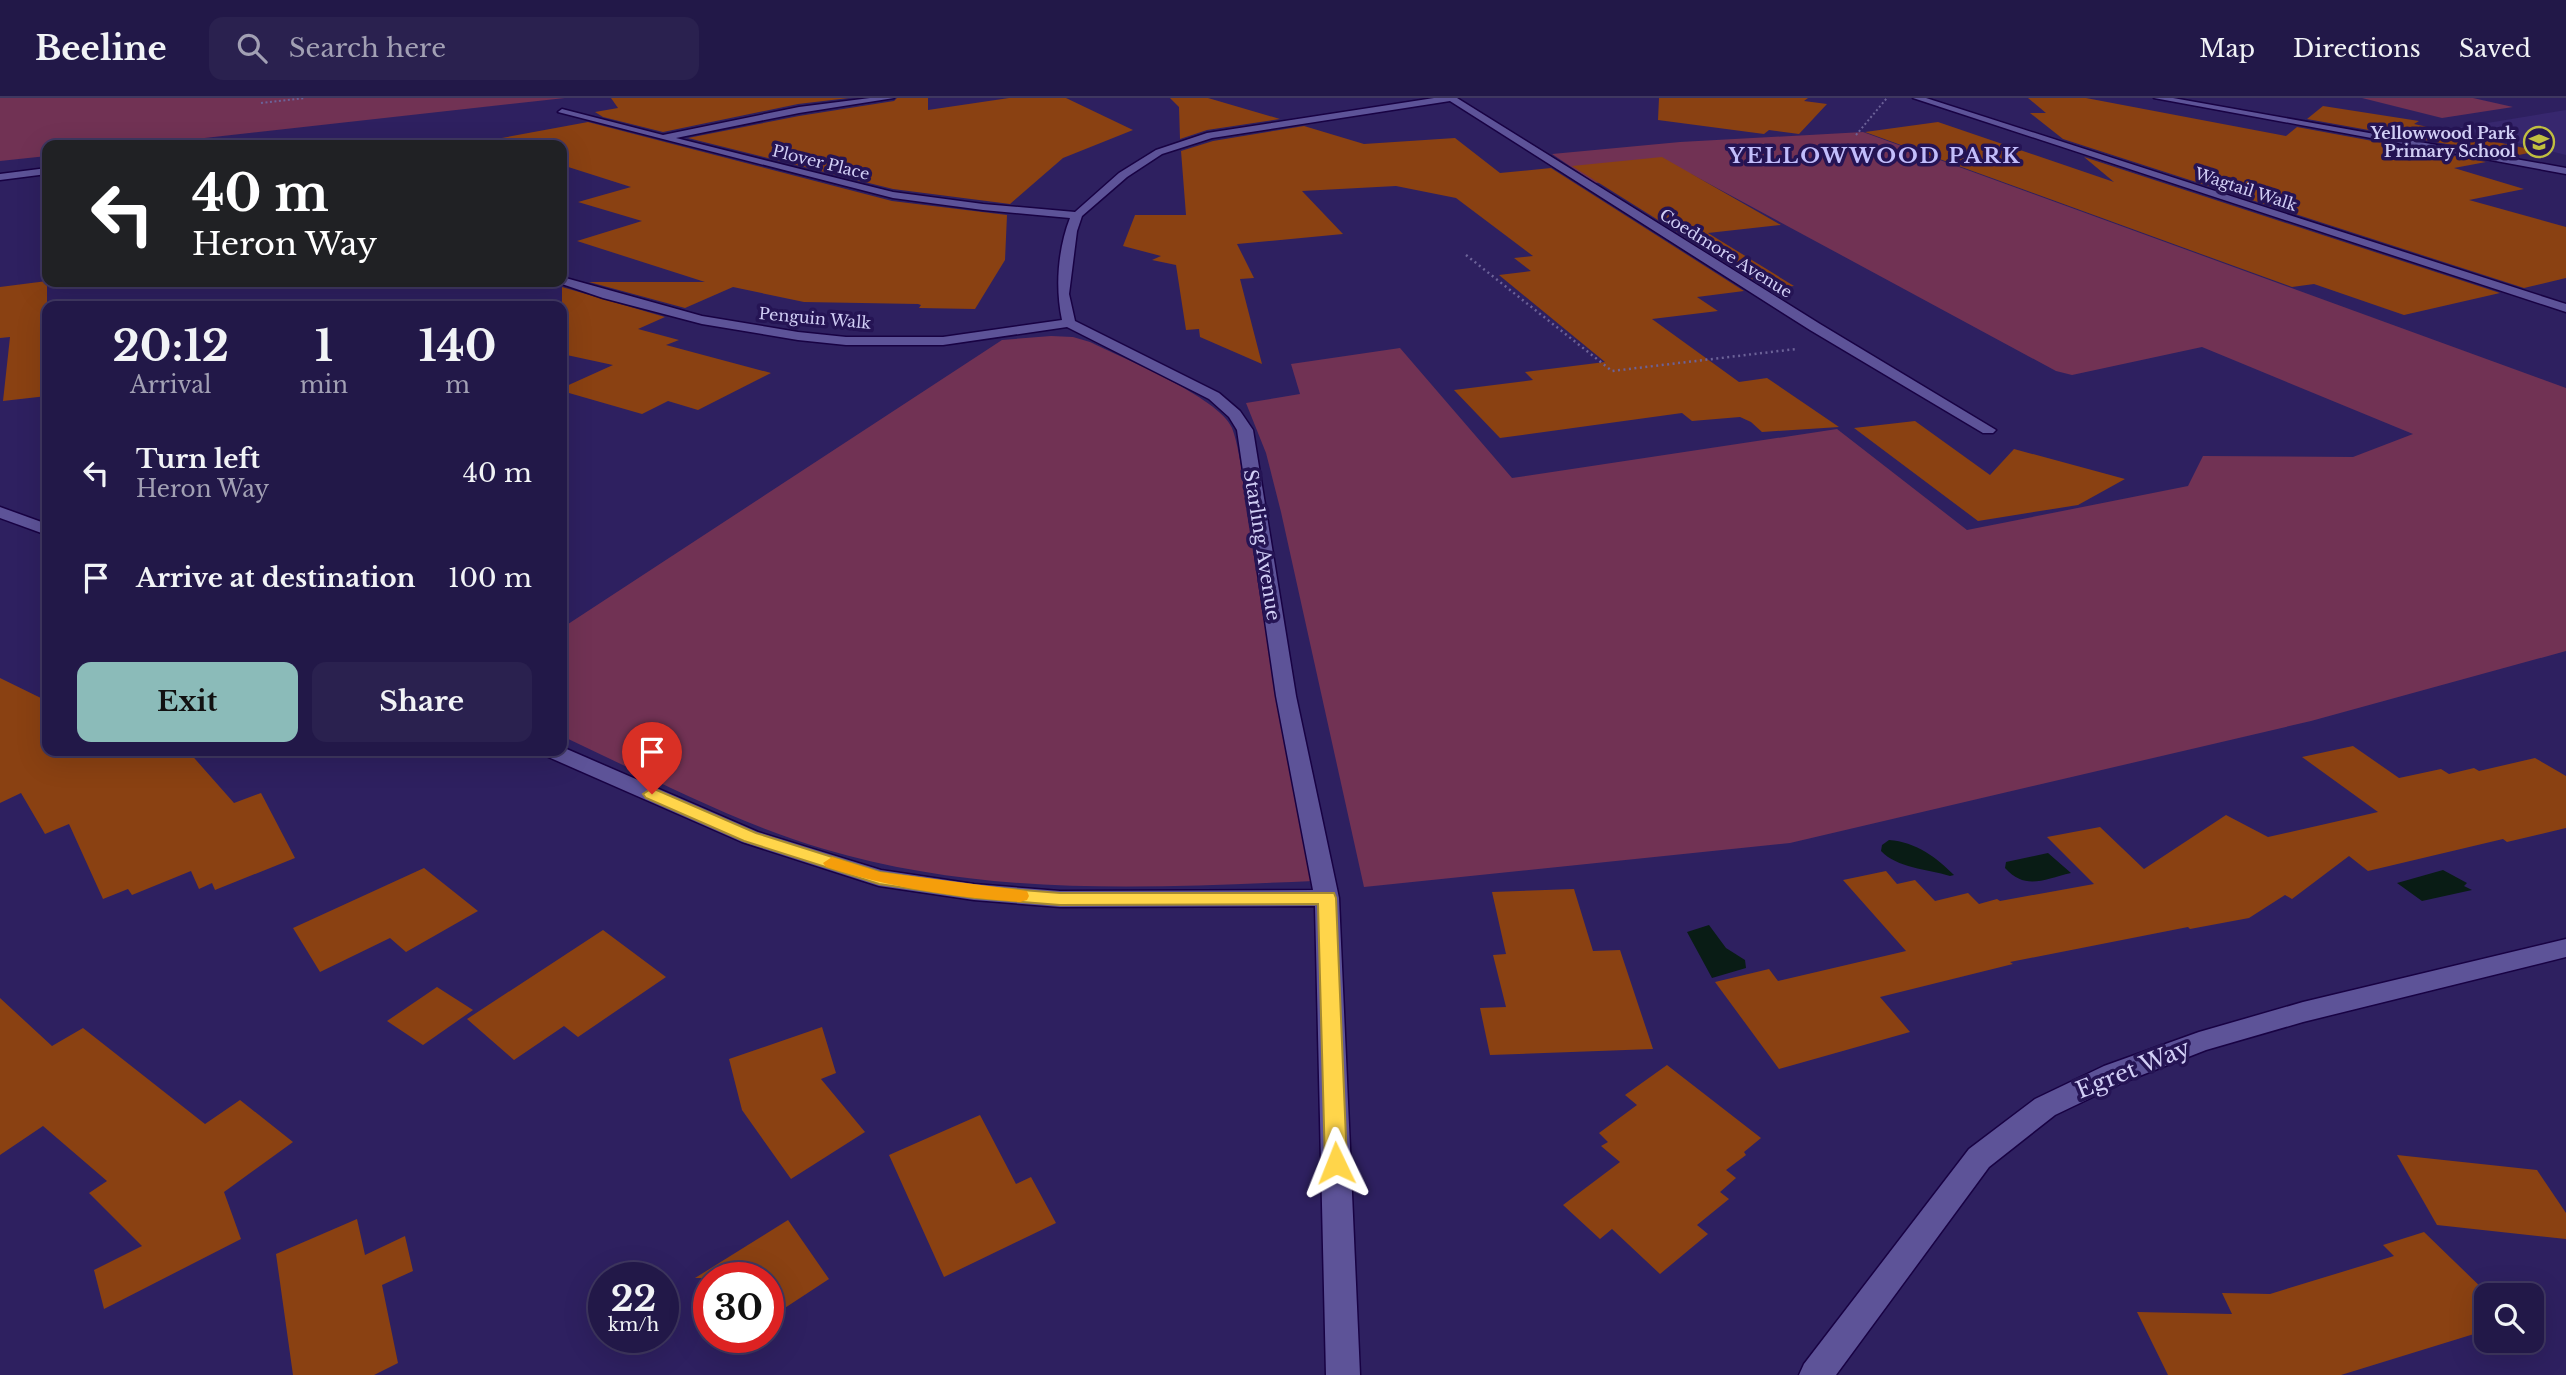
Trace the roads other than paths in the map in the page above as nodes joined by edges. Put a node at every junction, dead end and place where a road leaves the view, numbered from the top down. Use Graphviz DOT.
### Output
graph roads {
  1 [pos="890,98"];
  2 [pos="1451,98"];
  3 [pos="1917,98"];
  4 [pos="2158,98"];
  5 [pos="562,112"];
  6 [pos="660,138"];
  7 [pos="2566,171"];
  8 [pos="42,172"];
  9 [pos="0,177"];
  10 [pos="1077,215"];
  11 [pos="567,282"];
  12 [pos="2566,308"];
  13 [pos="1069,323"];
  14 [pos="1988,430"];
  15 [pos="0,512"];
  16 [pos="42,528"];
  17 [pos="565,756"];
  18 [pos="1327,898"];
  19 [pos="2566,948"];
  20 [pos="1343,1375"];
  21 [pos="1816,1375"];
  1 -- 6 [label="street"];
  2 -- 10 [label="street"];
  2 -- 14 [label="street, Coedmore Avenue"];
  3 -- 12 [label="street, Wagtail Walk"];
  4 -- 7 [label="street"];
  5 -- 6 [label="street, Plover Place"];
  6 -- 10 [label="street, Plover Place"];
  8 -- 9 [label="street"];
  10 -- 13 [label="street"];
  11 -- 13 [label="street, Penguin Walk"];
  13 -- 18 [label="street, Starling Avenue"];
  15 -- 16 [label="street"];
  17 -- 18 [label="street"];
  18 -- 20 [label="street, Starling Avenue"];
  19 -- 21 [label="street, Egret Way"];
}
